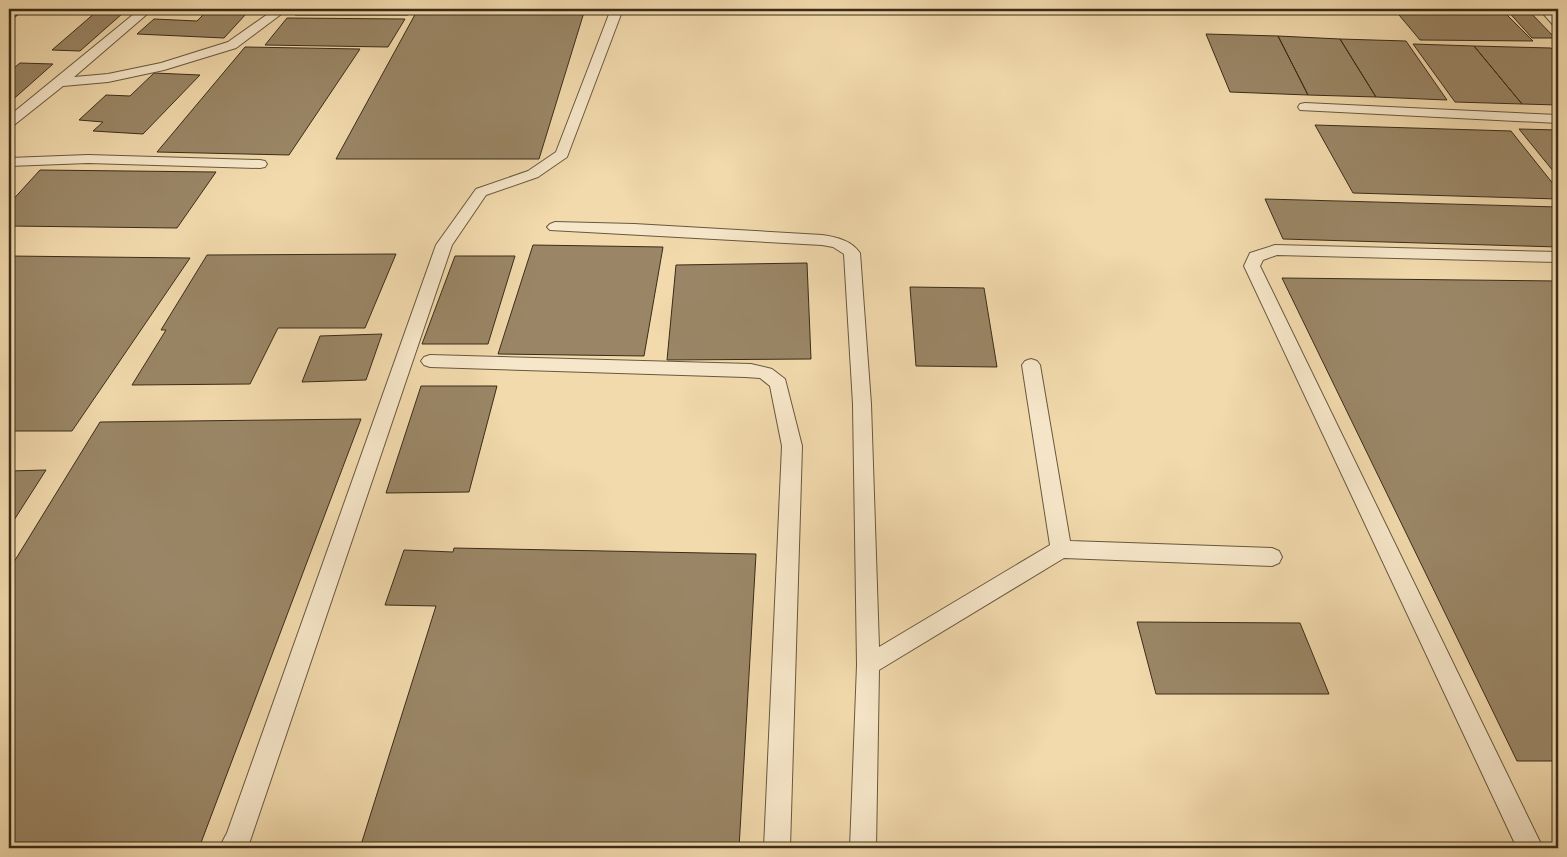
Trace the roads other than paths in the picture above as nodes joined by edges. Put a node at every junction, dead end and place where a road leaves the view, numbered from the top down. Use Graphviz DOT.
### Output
graph roads {
  1 [pos="147,9"];
  2 [pos="282,9"];
  3 [pos="618,9"];
  4 [pos="1544,9"];
  5 [pos="1558,23"];
  6 [pos="60,82"];
  7 [pos="1305,107"];
  8 [pos="1558,119"];
  9 [pos="9,122"];
  10 [pos="9,162"];
  11 [pos="260,164"];
  12 [pos="555,227"];
  13 [pos="1558,257"];
  14 [pos="430,361"];
  15 [pos="1031,365"];
  16 [pos="1061,549"];
  17 [pos="1272,557"];
  18 [pos="868,665"];
  19 [pos="232,848"];
  20 [pos="777,848"];
  21 [pos="863,848"];
  22 [pos="1530,848"];
  1 -- 6 [label="lane"];
  2 -- 6 [label="lane"];
  3 -- 19 [label="lane"];
  4 -- 5 [label="lane"];
  6 -- 9 [label="lane"];
  7 -- 8 [label="lane"];
  10 -- 11 [label="lane"];
  12 -- 18 [label="lane"];
  13 -- 22 [label="lane"];
  14 -- 20 [label="lane"];
  15 -- 16 [label="lane"];
  16 -- 17 [label="lane"];
  16 -- 18 [label="lane"];
  18 -- 21 [label="lane"];
}
